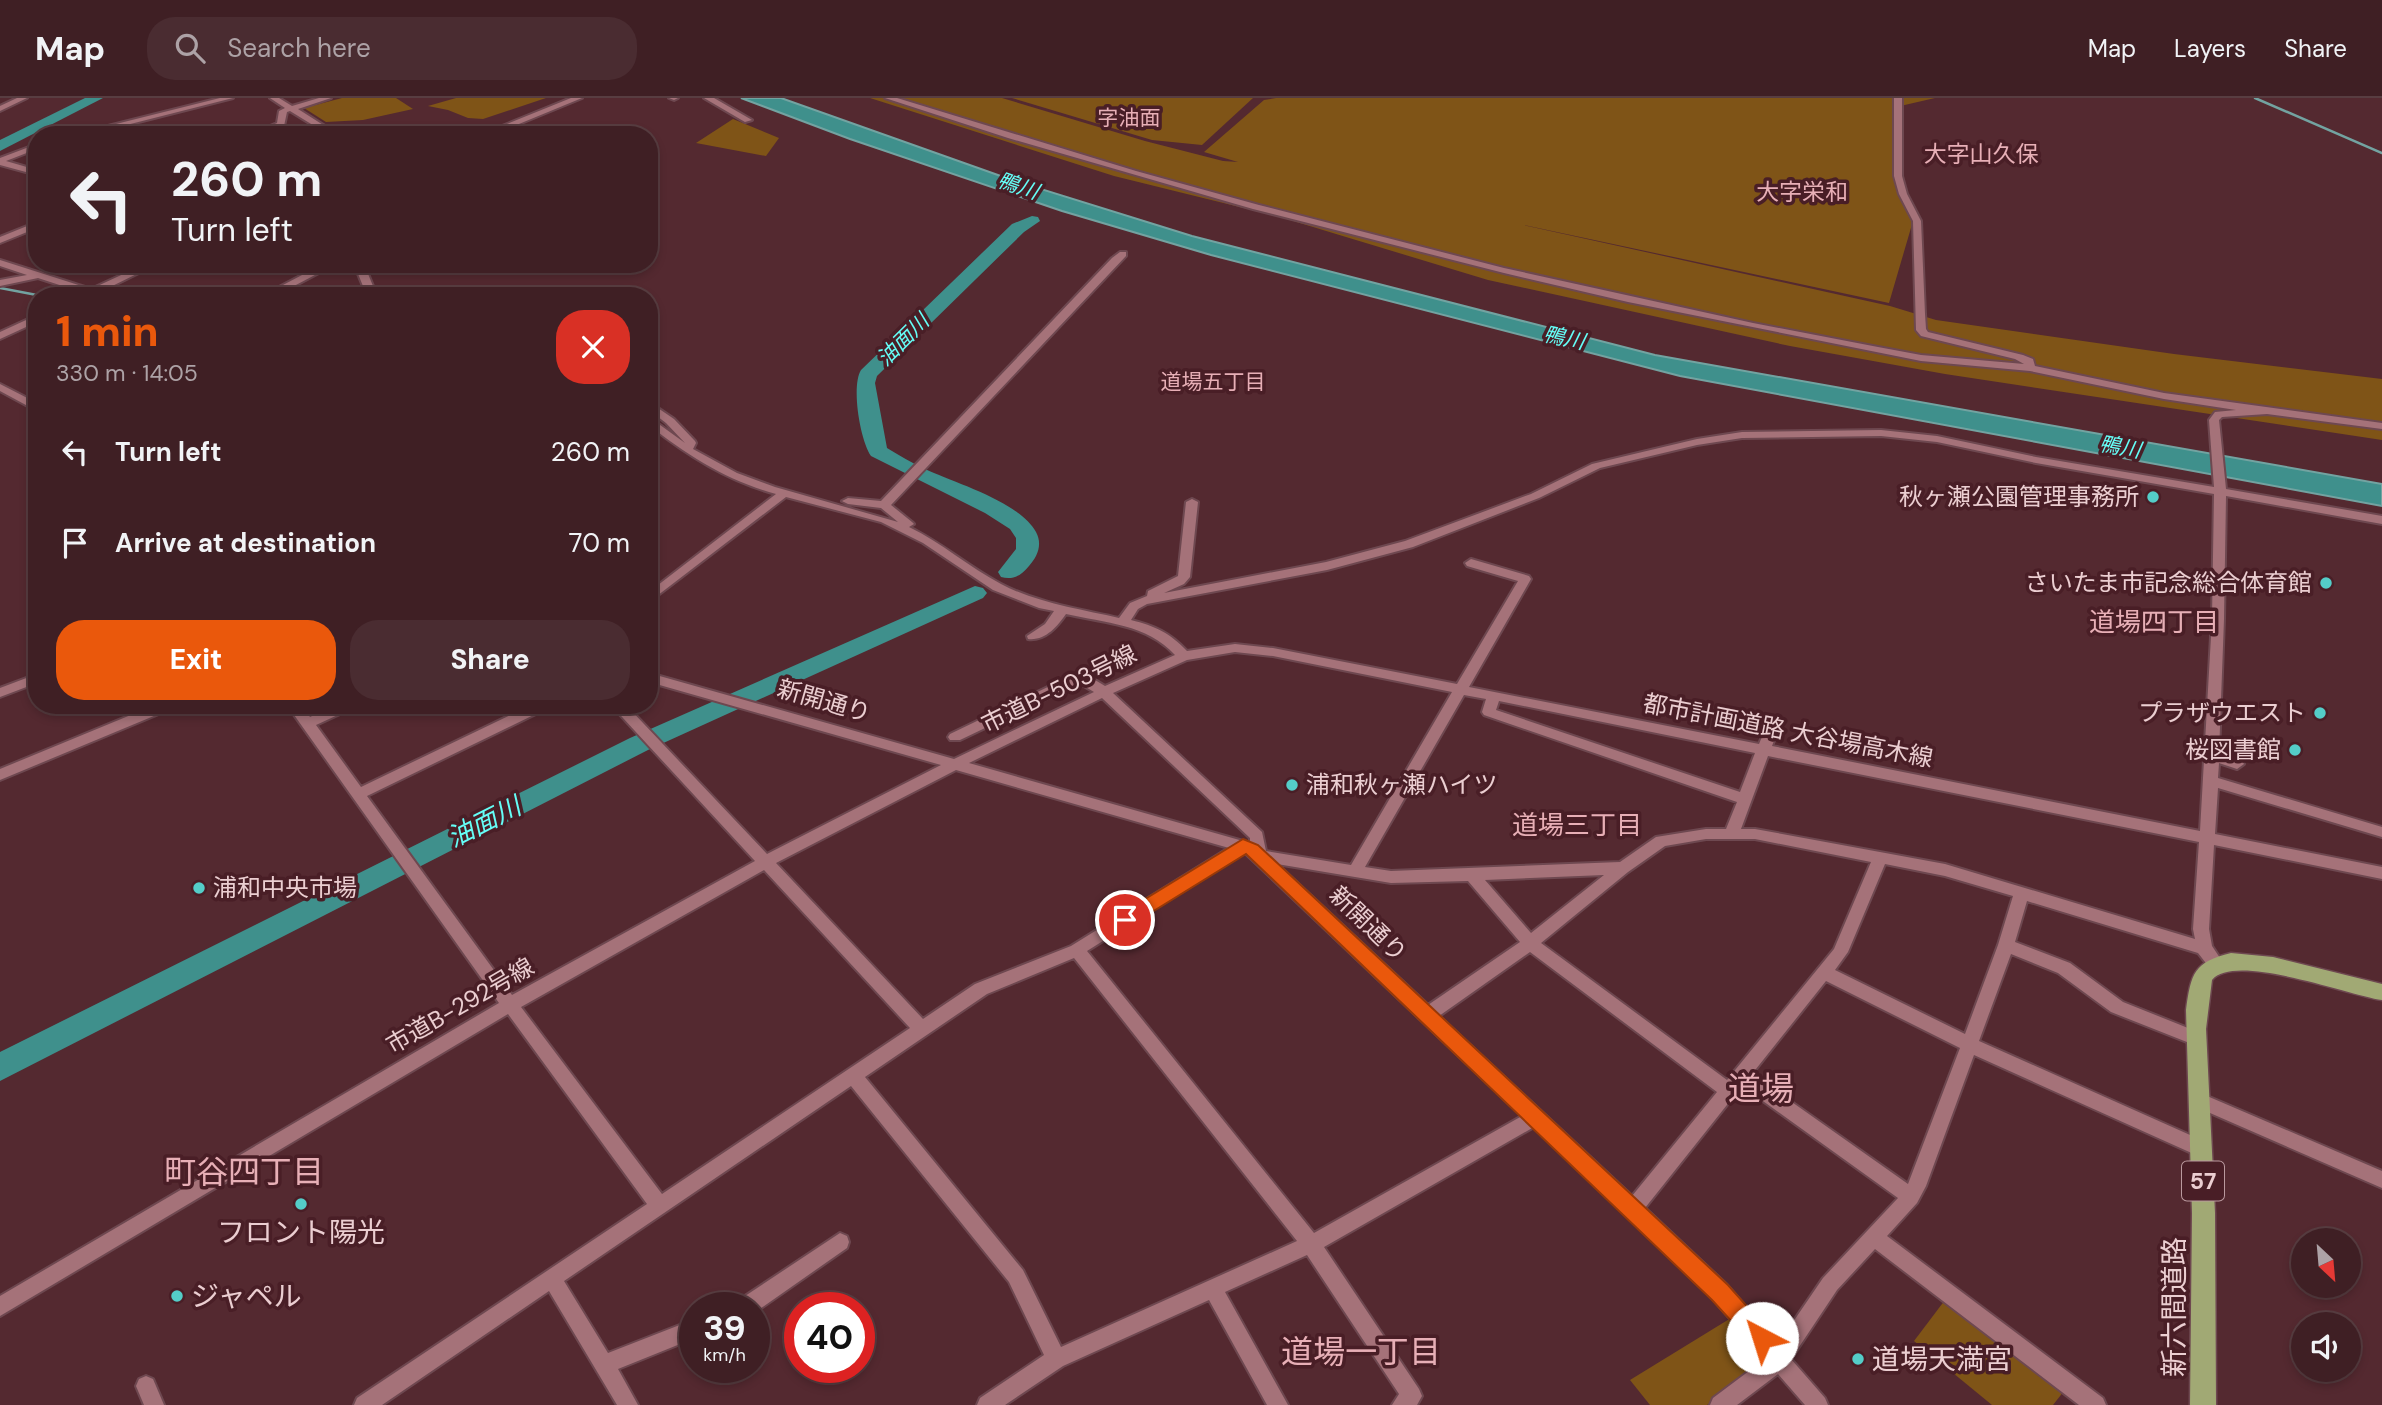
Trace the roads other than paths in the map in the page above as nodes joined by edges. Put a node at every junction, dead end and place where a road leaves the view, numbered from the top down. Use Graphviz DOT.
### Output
graph roads {
  1 [pos="23,98"];
  2 [pos="229,98"];
  3 [pos="274,98"];
  4 [pos="327,98"];
  5 [pos="335,98"];
  6 [pos="578,98"];
  7 [pos="708,98"];
  8 [pos="889,98"];
  9 [pos="1898,98"];
  10 [pos="0,109"];
  11 [pos="292,109"];
  12 [pos="748,120"];
  13 [pos="113,126"];
  14 [pos="276,126"];
  15 [pos="320,126"];
  16 [pos="507,126"];
  17 [pos="28,150"];
  18 [pos="0,162"];
  19 [pos="28,170"];
  20 [pos="28,229"];
  21 [pos="0,240"];
  22 [pos="1123,254"];
  23 [pos="0,263"];
  24 [pos="28,272"];
  25 [pos="31,273"];
  26 [pos="134,273"];
  27 [pos="313,273"];
  28 [pos="37,275"];
  29 [pos="0,283"];
  30 [pos="69,287"];
  31 [pos="103,287"];
  32 [pos="285,287"];
  33 [pos="28,322"];
  34 [pos="0,336"];
  35 [pos="2030,368"];
  36 [pos="0,387"];
  37 [pos="28,403"];
  38 [pos="2267,411"];
  39 [pos="658,412"];
  40 [pos="2382,426"];
  41 [pos="658,427"];
  42 [pos="687,450"];
  43 [pos="2220,491"];
  44 [pos="783,493"];
  45 [pos="1192,502"];
  46 [pos="829,503"];
  47 [pos="884,505"];
  48 [pos="2382,520"];
  49 [pos="911,532"];
  50 [pos="1471,563"];
  51 [pos="658,591"];
  52 [pos="1143,601"];
  53 [pos="1062,610"];
  54 [pos="1123,622"];
  55 [pos="1033,636"];
  56 [pos="1184,656"];
  57 [pos="658,680"];
  58 [pos="28,682"];
  59 [pos="1462,691"];
  60 [pos="1104,692"];
  61 [pos="0,693"];
  62 [pos="1493,697"];
  63 [pos="146,714"];
  64 [pos="300,714"];
  65 [pos="328,714"];
  66 [pos="524,714"];
  67 [pos="626,714"];
  68 [pos="307,723"];
  69 [pos="1771,730"];
  70 [pos="955,737"];
  71 [pos="1764,749"];
  72 [pos="2213,756"];
  73 [pos="2237,764"];
  74 [pos="955,765"];
  75 [pos="0,775"];
  76 [pos="2211,781"];
  77 [pos="359,794"];
  78 [pos="1745,799"];
  79 [pos="2382,832"];
  80 [pos="1732,833"];
  81 [pos="2207,839"];
  82 [pos="1243,846"];
  83 [pos="1259,855"];
  84 [pos="1881,857"];
  85 [pos="767,861"];
  86 [pos="1623,868"];
  87 [pos="1356,870"];
  88 [pos="2382,873"];
  89 [pos="1472,875"];
  90 [pos="2021,894"];
  91 [pos="1530,943"];
  92 [pos="2006,945"];
  93 [pos="1077,950"];
  94 [pos="2210,956"];
  95 [pos="1824,972"];
  96 [pos="2382,992"];
  97 [pos="510,1004"];
  98 [pos="1427,1014"];
  99 [pos="922,1029"];
  100 [pos="2197,1040"];
  101 [pos="1968,1044"];
  102 [pos="853,1075"];
  103 [pos="1742,1076"];
  104 [pos="1729,1091"];
  105 [pos="2200,1101"];
  106 [pos="1536,1117"];
  107 [pos="2202,1149"];
  108 [pos="2382,1180"];
  109 [pos="1911,1197"];
  110 [pos="660,1206"];
  111 [pos="1632,1210"];
  112 [pos="1873,1237"];
  113 [pos="840,1242"];
  114 [pos="1311,1244"];
  115 [pos="552,1278"];
  116 [pos="1212,1287"];
  117 [pos="768,1292"];
  118 [pos="0,1307"];
  119 [pos="679,1335"];
  120 [pos="1056,1359"];
  121 [pos="1779,1360"];
  122 [pos="604,1365"];
  123 [pos="364,1405"];
  124 [pos="628,1405"];
  125 [pos="988,1405"];
  126 [pos="1279,1405"];
  127 [pos="1402,1405"];
  128 [pos="1720,1405"];
  129 [pos="1818,1405"];
  130 [pos="2095,1405"];
  131 [pos="2203,1405"];
  1 -- 10 [label="street"];
  2 -- 13 [label="street"];
  3 -- 11 [label="street"];
  4 -- 11 [label="street"];
  5 -- 11 [label="street"];
  6 -- 16 [label="street"];
  7 -- 12 [label="street"];
  8 -- 35 [label="street"];
  9 -- 35 [label="street"];
  11 -- 14 [label="street"];
  11 -- 15 [label="street"];
  17 -- 18 [label="street"];
  18 -- 19 [label="street"];
  20 -- 21 [label="street"];
  22 -- 47 [label="street"];
  23 -- 24 [label="street"];
  25 -- 28 [label="street"];
  26 -- 31 [label="street"];
  27 -- 32 [label="street"];
  28 -- 29 [label="street"];
  28 -- 30 [label="street"];
  33 -- 34 [label="street"];
  35 -- 38 [label="street"];
  36 -- 37 [label="street"];
  38 -- 40 [label="street"];
  38 -- 43 [label="street"];
  39 -- 42 [label="street"];
  41 -- 42 [label="street"];
  42 -- 44 [label="street"];
  43 -- 48 [label="street"];
  43 -- 52 [label="street"];
  43 -- 72 [label="street"];
  44 -- 46 [label="street"];
  44 -- 51 [label="street"];
  45 -- 52 [label="street"];
  46 -- 47 [label="street"];
  46 -- 49 [label="street"];
  47 -- 49 [label="street"];
  49 -- 53 [label="street"];
  50 -- 59 [label="street"];
  52 -- 54 [label="street"];
  53 -- 54 [label="street"];
  53 -- 55 [label="street"];
  54 -- 56 [label="street"];
  56 -- 59 [label="street, 都市計画道路 大谷場高木線"];
  56 -- 60 [label="street, 市道B-503号線"];
  57 -- 74 [label="street, 新開通り"];
  58 -- 61 [label="street"];
  59 -- 62 [label="street, 都市計画道路 大谷場高木線"];
  59 -- 87 [label="street"];
  60 -- 70 [label="street"];
  60 -- 74 [label="street, 市道B-503号線"];
  60 -- 83 [label="street"];
  62 -- 71 [label="street, 都市計画道路 大谷場高木線"];
  62 -- 78 [label="street"];
  63 -- 75 [label="street"];
  64 -- 68 [label="street"];
  65 -- 68 [label="street"];
  66 -- 77 [label="street"];
  67 -- 85 [label="street"];
  68 -- 77 [label="street"];
  69 -- 71 [label="street"];
  71 -- 78 [label="street"];
  71 -- 81 [label="street, 都市計画道路 大谷場高木線"];
  72 -- 73 [label="street"];
  72 -- 76 [label="street"];
  74 -- 82 [label="street, 新開通り"];
  74 -- 85 [label="street, 市道B-292号線"];
  76 -- 79 [label="street"];
  76 -- 81 [label="street"];
  77 -- 97 [label="street"];
  78 -- 80 [label="street"];
  80 -- 84 [label="street"];
  80 -- 86 [label="street"];
  81 -- 88 [label="street, 都市計画道路 大谷場高木線"];
  81 -- 94 [label="street"];
  82 -- 83 [label="street, 新開通り"];
  82 -- 93 [label="street"];
  83 -- 87 [label="street"];
  83 -- 98 [label="street, 新開通り"];
  84 -- 90 [label="street"];
  84 -- 95 [label="street"];
  85 -- 97 [label="street, 市道B-292号線"];
  85 -- 99 [label="street"];
  86 -- 89 [label="street"];
  86 -- 91 [label="street"];
  87 -- 89 [label="street"];
  89 -- 91 [label="street"];
  90 -- 92 [label="street"];
  90 -- 94 [label="street"];
  91 -- 98 [label="street"];
  91 -- 104 [label="street"];
  92 -- 100 [label="street"];
  92 -- 101 [label="street"];
  93 -- 99 [label="street"];
  93 -- 114 [label="street"];
  94 -- 96 [label="main road"];
  94 -- 100 [label="main road, 新六間道路 / 57"];
  95 -- 101 [label="street"];
  95 -- 103 [label="street"];
  97 -- 110 [label="street"];
  97 -- 118 [label="street, 市道B-292号線"];
  98 -- 106 [label="street, 新開通り"];
  99 -- 102 [label="street"];
  100 -- 105 [label="main road, 新六間道路 / 57"];
  101 -- 107 [label="street"];
  101 -- 109 [label="street"];
  102 -- 110 [label="street"];
  102 -- 120 [label="street"];
  103 -- 104 [label="street"];
  103 -- 109 [label="street"];
  104 -- 111 [label="street"];
  105 -- 107 [label="main road, 新六間道路 / 57"];
  105 -- 108 [label="street"];
  106 -- 111 [label="street, 新開通り"];
  106 -- 114 [label="street"];
  107 -- 131 [label="main road, 新六間道路 / 57"];
  109 -- 112 [label="street"];
  110 -- 115 [label="street"];
  111 -- 121 [label="street, 新開通り"];
  112 -- 121 [label="street"];
  112 -- 130 [label="street"];
  113 -- 117 [label="street"];
  114 -- 116 [label="street"];
  114 -- 127 [label="street"];
  115 -- 122 [label="street"];
  115 -- 123 [label="street"];
  116 -- 120 [label="street"];
  116 -- 126 [label="street"];
  119 -- 122 [label="street"];
  120 -- 125 [label="street"];
  121 -- 128 [label="street"];
  121 -- 129 [label="street, 新開通り"];
  122 -- 124 [label="street"];
}
